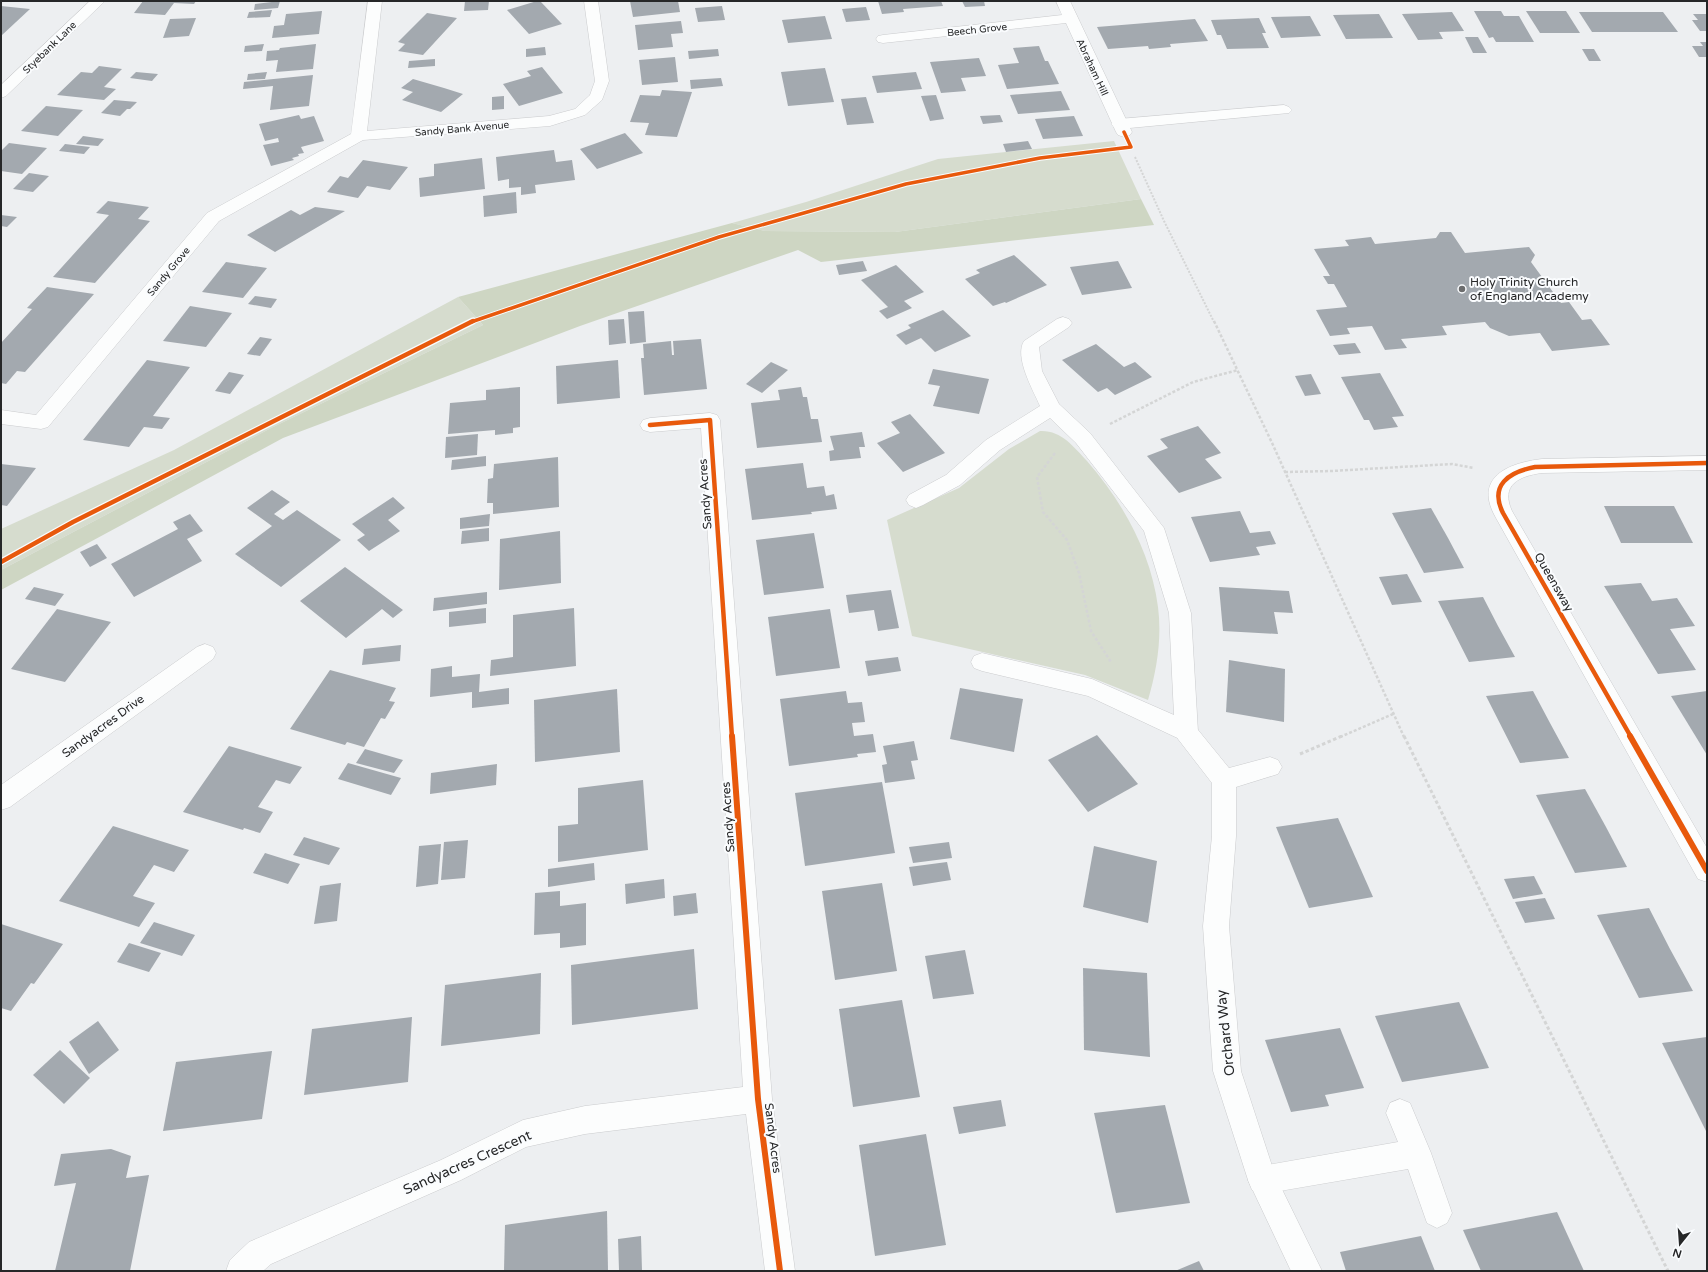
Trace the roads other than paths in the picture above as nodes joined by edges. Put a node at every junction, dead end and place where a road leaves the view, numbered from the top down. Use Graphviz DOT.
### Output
graph roads {
  1 [pos="98,1"];
  2 [pos="375,1"];
  3 [pos="591,1"];
  4 [pos="1063,1"];
  5 [pos="1071,18"];
  6 [pos="884,39"];
  7 [pos="1,93"];
  8 [pos="1284,110"];
  9 [pos="359,136"];
  10 [pos="1063,323"];
  11 [pos="1051,408"];
  12 [pos="1,417"];
  13 [pos="650,425"];
  14 [pos="1707,463"];
  15 [pos="916,500"];
  16 [pos="205,653"];
  17 [pos="982,662"];
  18 [pos="1186,732"];
  19 [pos="1270,767"];
  20 [pos="1224,780"];
  21 [pos="1,799"];
  22 [pos="1707,871"];
  23 [pos="758,1099"];
  24 [pos="1400,1113"];
  25 [pos="1417,1154"];
  26 [pos="1262,1180"];
  27 [pos="1437,1213"];
  28 [pos="241,1271"];
  29 [pos="780,1271"];
  30 [pos="1307,1271"];
  1 -- 7 [label="street, Styebank Lane"];
  2 -- 9 [label="street"];
  3 -- 9 [label="street, Sandy Bank Avenue"];
  4 -- 5 [label="street, Abraham Hill"];
  5 -- 6 [label="street, Beech Grove"];
  5 -- 8 [label="street, Abraham Hill"];
  9 -- 12 [label="street, Sandy Grove"];
  10 -- 11 [label="street"];
  11 -- 15 [label="street"];
  11 -- 18 [label="street"];
  13 -- 23 [label="street, Sandy Acres"];
  14 -- 22 [label="street, Queensway"];
  16 -- 21 [label="street, Sandyacres Drive"];
  17 -- 18 [label="street"];
  18 -- 20 [label="street"];
  19 -- 20 [label="street"];
  20 -- 26 [label="street, Orchard Way"];
  23 -- 28 [label="street, Sandyacres Crescent"];
  23 -- 29 [label="street, Sandy Acres"];
  24 -- 25 [label="street"];
  25 -- 26 [label="street"];
  25 -- 27 [label="street"];
  26 -- 30 [label="street, Orchard Way"];
}
